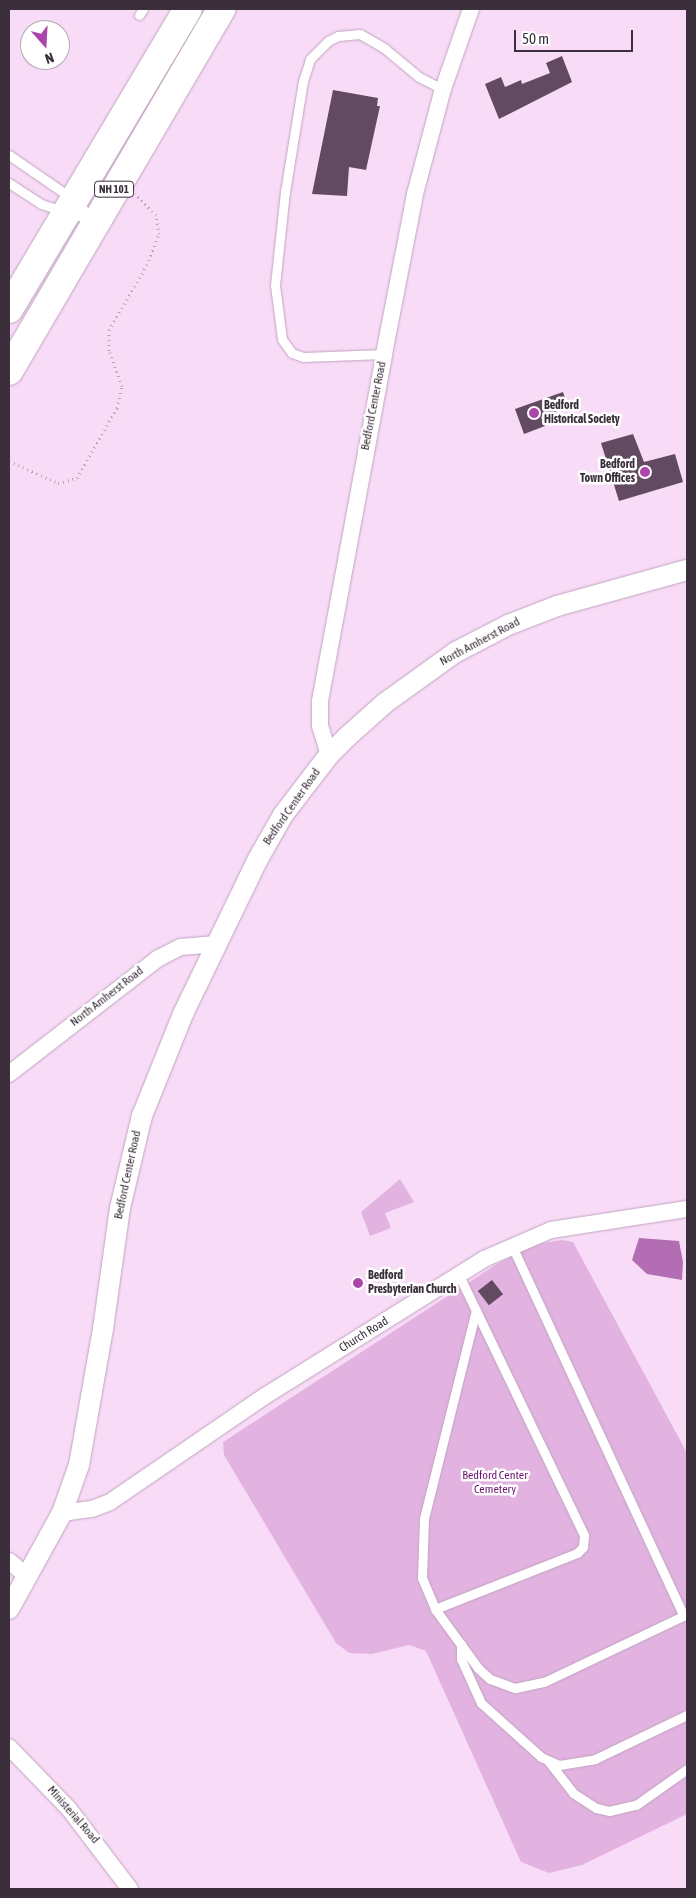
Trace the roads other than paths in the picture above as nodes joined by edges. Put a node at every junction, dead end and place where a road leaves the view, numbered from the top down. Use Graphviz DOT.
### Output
graph roads {
  1 [pos="188,9"];
  2 [pos="222,9"];
  3 [pos="472,9"];
  4 [pos="443,89"];
  5 [pos="9,155"];
  6 [pos="9,183"];
  7 [pos="69,206"];
  8 [pos="95,221"];
  9 [pos="9,309"];
  10 [pos="384,354"];
  11 [pos="9,372"];
  12 [pos="687,570"];
  13 [pos="329,755"];
  14 [pos="216,944"];
  15 [pos="9,1074"];
  16 [pos="687,1209"];
  17 [pos="512,1246"];
  18 [pos="459,1275"];
  19 [pos="476,1310"];
  20 [pos="62,1514"];
  21 [pos="9,1561"];
  22 [pos="28,1576"];
  23 [pos="9,1608"];
  24 [pos="436,1609"];
  25 [pos="685,1614"];
  26 [pos="461,1644"];
  27 [pos="687,1715"];
  28 [pos="9,1747"];
  29 [pos="549,1762"];
  30 [pos="687,1769"];
  31 [pos="130,1889"];
  1 -- 7 [label="highway, NH 101"];
  2 -- 8 [label="highway, NH 101"];
  3 -- 4 [label="street, Bedford Center Road"];
  4 -- 10 [label="street, Bedford Center Road"];
  4 -- 10 [label="lane"];
  5 -- 7 [label="lane"];
  6 -- 7 [label="lane"];
  7 -- 8 [label="lane"];
  7 -- 8 [label="lane"];
  7 -- 9 [label="highway, NH 101"];
  8 -- 11 [label="highway, NH 101"];
  10 -- 13 [label="street, Bedford Center Road"];
  12 -- 13 [label="street, North Amherst Road"];
  13 -- 14 [label="street, Bedford Center Road"];
  14 -- 15 [label="street, North Amherst Road"];
  14 -- 20 [label="street, Bedford Center Road"];
  16 -- 17 [label="street, Church Road"];
  17 -- 18 [label="street, Church Road"];
  17 -- 25 [label="lane"];
  18 -- 19 [label="lane"];
  18 -- 20 [label="street, Church Road"];
  19 -- 24 [label="lane"];
  19 -- 24 [label="lane"];
  20 -- 22 [label="street, Bedford Center Road"];
  21 -- 22 [label="street"];
  22 -- 23 [label="street, Bedford Center Road"];
  24 -- 26 [label="lane"];
  25 -- 26 [label="lane"];
  26 -- 29 [label="lane"];
  27 -- 29 [label="lane"];
  28 -- 31 [label="street, Ministerial Road"];
  29 -- 30 [label="lane"];
}
